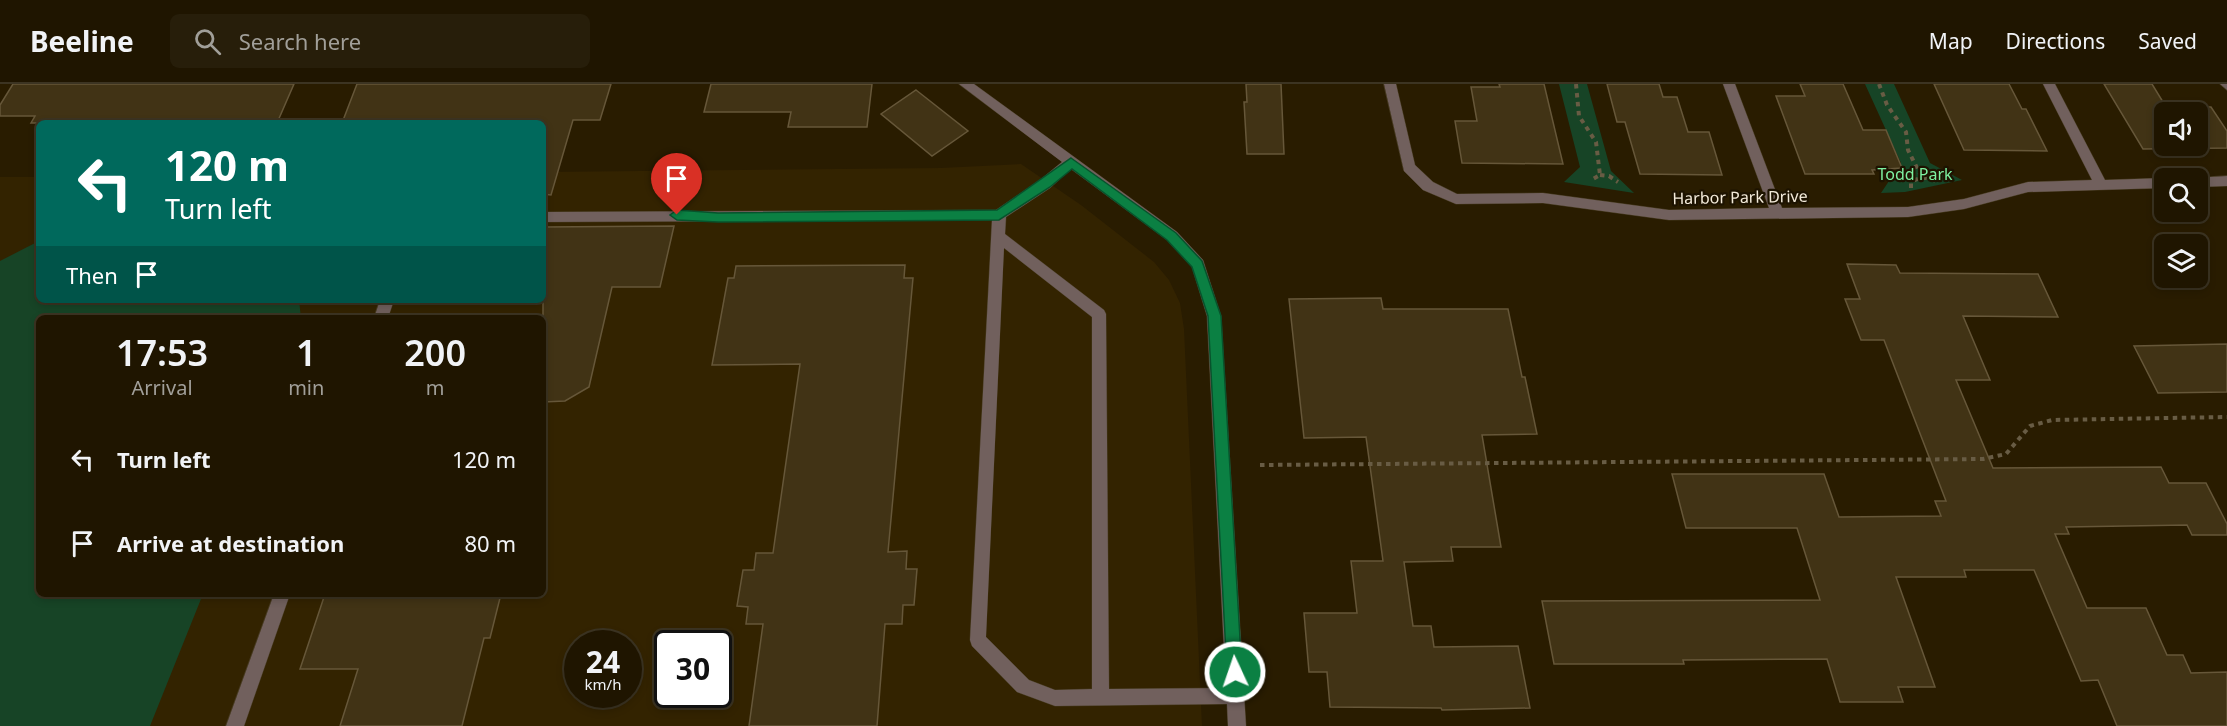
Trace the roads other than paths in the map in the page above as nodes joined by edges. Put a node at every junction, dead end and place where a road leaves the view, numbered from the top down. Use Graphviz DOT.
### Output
graph roads {
  1 [pos="965,84"];
  2 [pos="1390,84"];
  3 [pos="1729,84"];
  4 [pos="2049,84"];
  5 [pos="1071,162"];
  6 [pos="2208,182"];
  7 [pos="2227,182"];
  8 [pos="2154,183"];
  9 [pos="2101,184"];
  10 [pos="1777,213"];
  11 [pos="999,215"];
  12 [pos="546,217"];
  13 [pos="997,235"];
  14 [pos="281,597"];
  15 [pos="1236,696"];
  16 [pos="1101,698"];
  17 [pos="235,726"];
  18 [pos="1237,726"];
  1 -- 5 [label="street"];
  2 -- 10 [label="street, Harbor Park Drive"];
  3 -- 10 [label="street"];
  4 -- 9 [label="street"];
  5 -- 11 [label="street"];
  5 -- 15 [label="street"];
  6 -- 7 [label="street"];
  8 -- 9 [label="street, Harbor Park Drive"];
  9 -- 10 [label="street, Harbor Park Drive"];
  11 -- 12 [label="street"];
  11 -- 13 [label="street"];
  13 -- 16 [label="street"];
  13 -- 16 [label="street"];
  14 -- 17 [label="street"];
  15 -- 16 [label="street"];
  15 -- 18 [label="street"];
}
